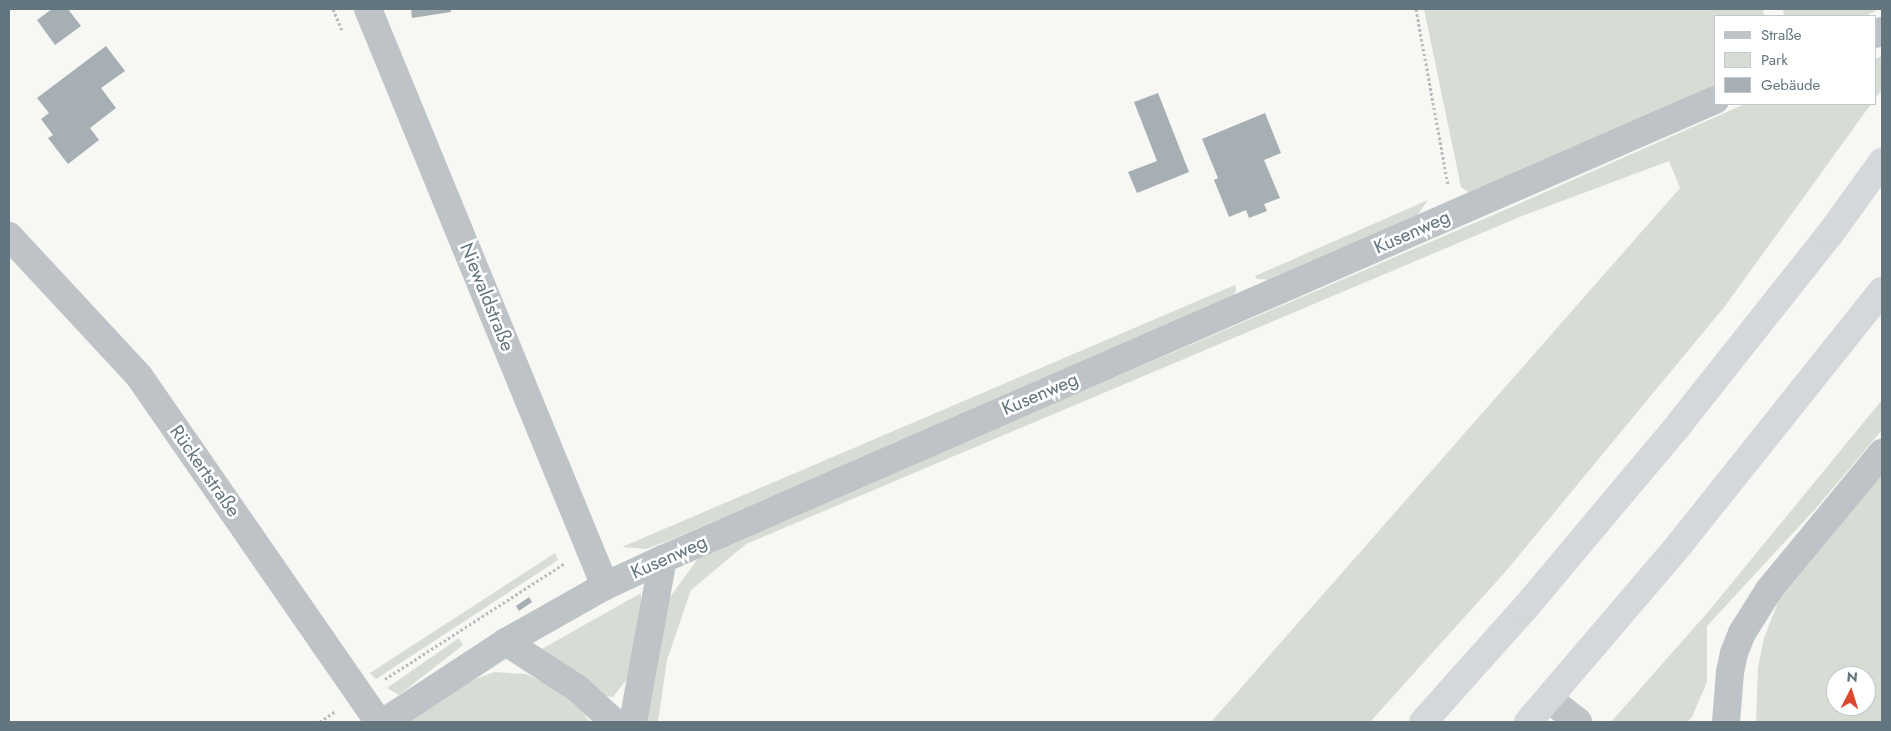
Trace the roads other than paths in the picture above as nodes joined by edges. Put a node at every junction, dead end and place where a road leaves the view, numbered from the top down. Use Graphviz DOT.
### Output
graph roads {
  1 [pos="368,9"];
  2 [pos="1714,100"];
  3 [pos="1882,162"];
  4 [pos="9,236"];
  5 [pos="1882,290"];
  6 [pos="1882,453"];
  7 [pos="663,558"];
  8 [pos="605,586"];
  9 [pos="506,642"];
  10 [pos="1549,699"];
  11 [pos="379,722"];
  12 [pos="384,722"];
  13 [pos="614,722"];
  14 [pos="633,722"];
  15 [pos="1423,722"];
  16 [pos="1528,722"];
  17 [pos="1578,722"];
  18 [pos="1726,722"];
  1 -- 8 [label="street, Niewaldstraße"];
  2 -- 7 [label="street, Kusenweg"];
  3 -- 15 [label="highway"];
  4 -- 11 [label="street, Rückertstraße"];
  5 -- 10 [label="highway"];
  6 -- 18 [label="street"];
  7 -- 8 [label="street, Kusenweg"];
  7 -- 14 [label="street"];
  8 -- 9 [label="street, Kusenweg"];
  9 -- 12 [label="street, Kusenweg"];
  9 -- 13 [label="street"];
  10 -- 16 [label="highway"];
  10 -- 17 [label="street"];
}
